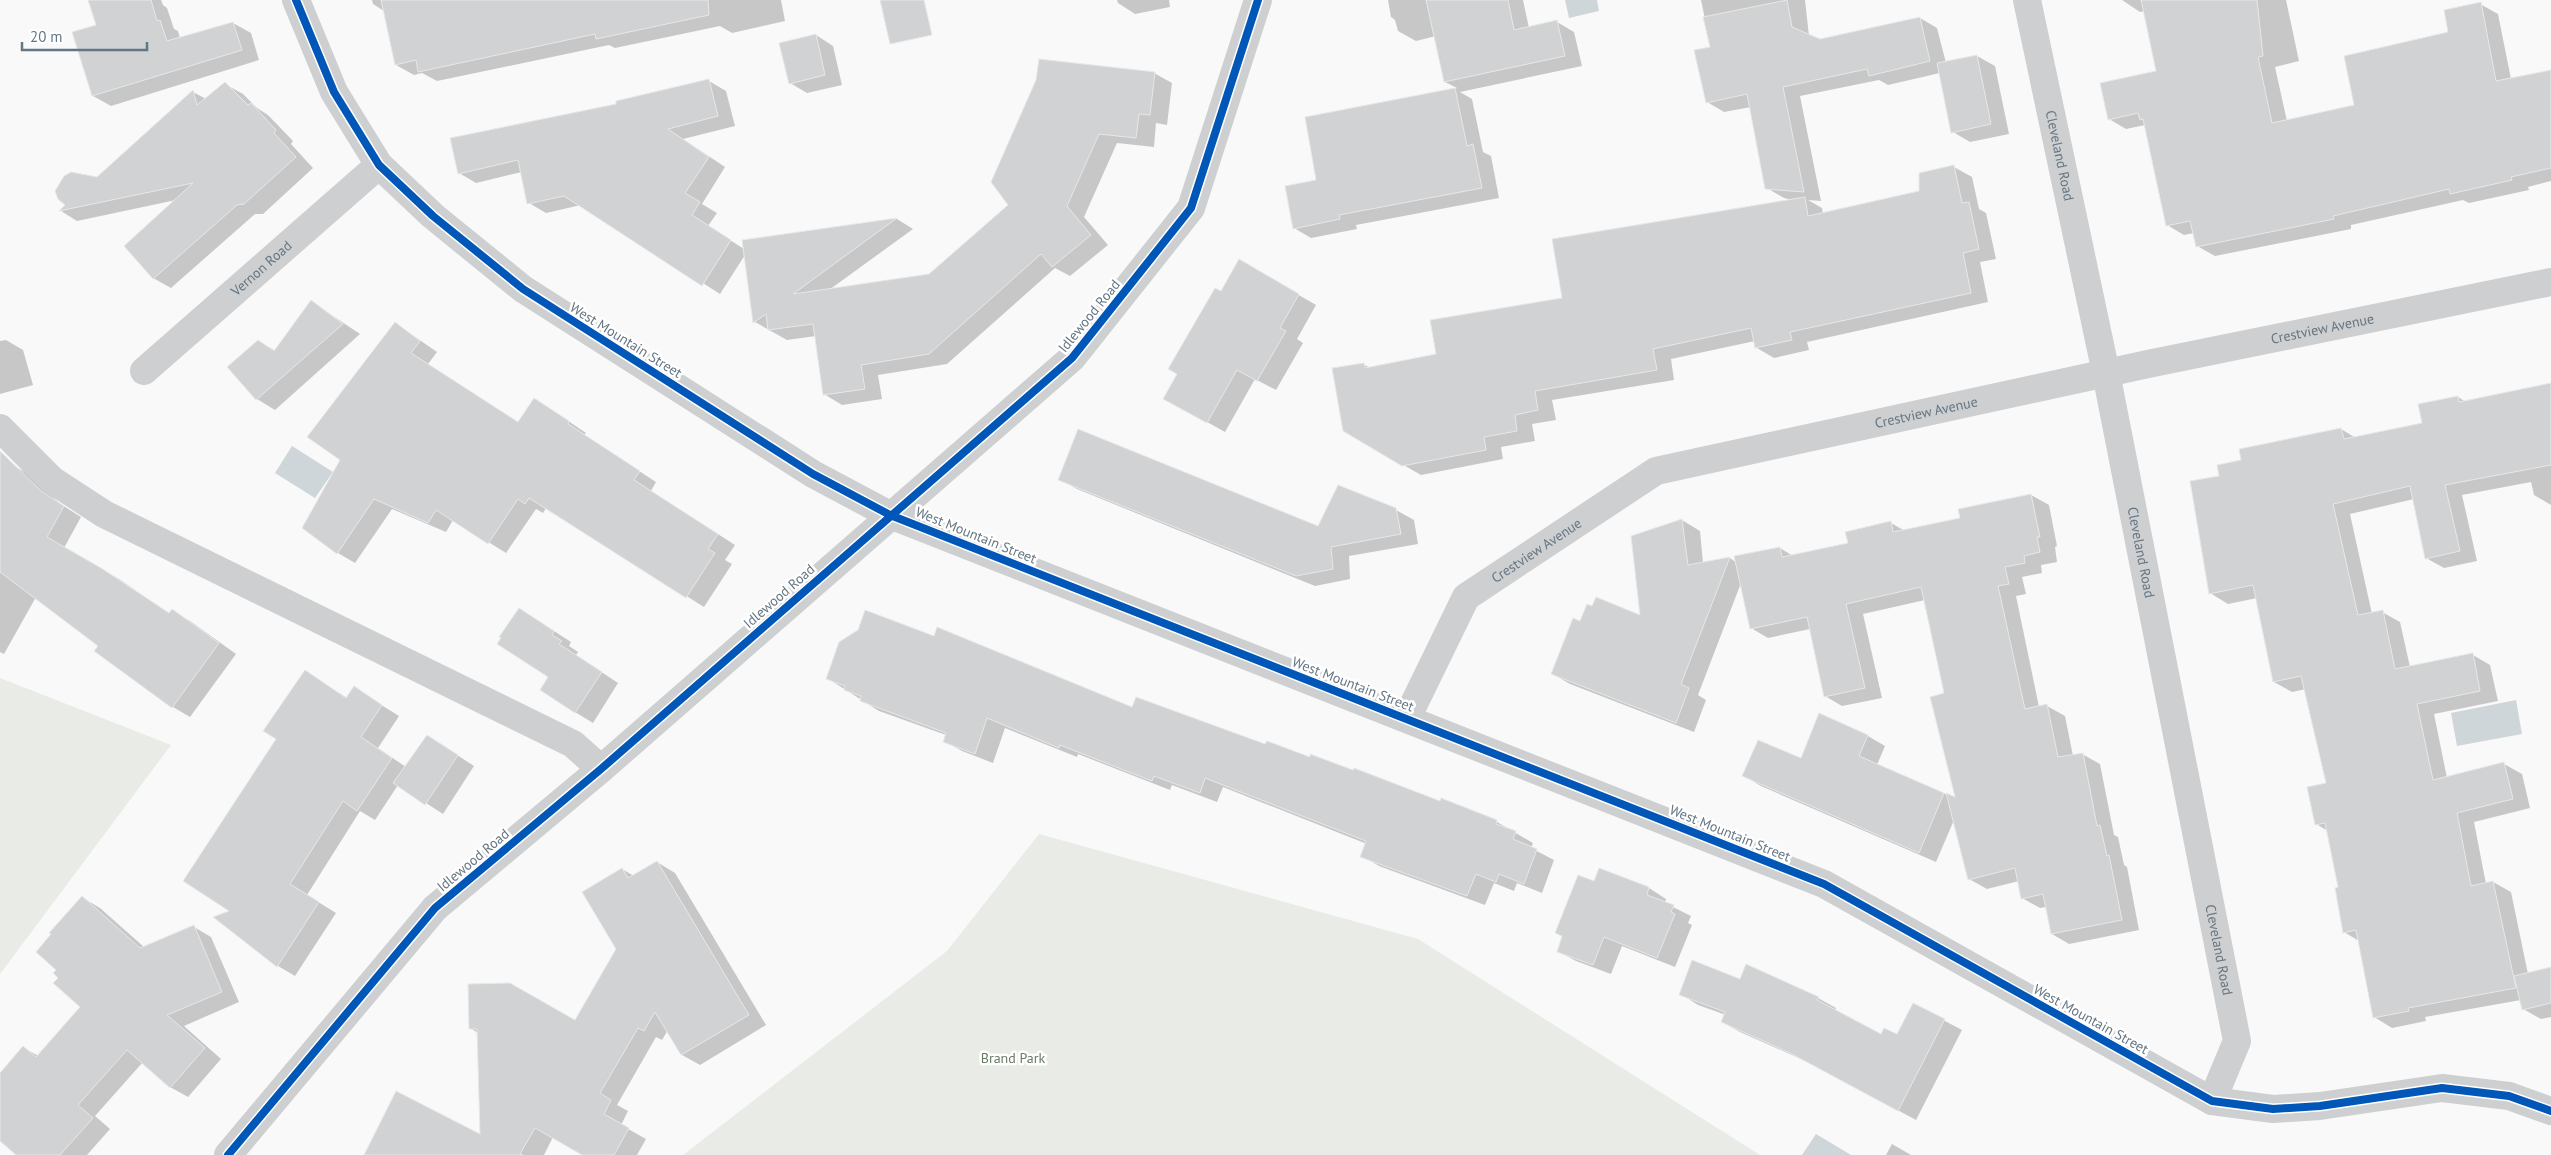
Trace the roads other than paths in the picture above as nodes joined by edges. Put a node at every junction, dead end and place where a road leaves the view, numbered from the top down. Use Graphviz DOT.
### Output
graph roads {
  1 [pos="296,0"];
  2 [pos="1258,0"];
  3 [pos="2027,0"];
  4 [pos="379,165"];
  5 [pos="2551,282"];
  6 [pos="144,371"];
  7 [pos="2106,373"];
  8 [pos="0,428"];
  9 [pos="890,515"];
  10 [pos="1407,718"];
  11 [pos="601,769"];
  12 [pos="2212,1100"];
  13 [pos="2551,1111"];
  14 [pos="228,1155"];
  1 -- 4 [label="street, West Mountain Street"];
  2 -- 9 [label="street, Idlewood Road"];
  3 -- 7 [label="street, Cleveland Road"];
  4 -- 6 [label="street, Vernon Road"];
  4 -- 9 [label="street, West Mountain Street"];
  5 -- 7 [label="street, Crestview Avenue"];
  7 -- 10 [label="street, Crestview Avenue"];
  7 -- 12 [label="street, Cleveland Road"];
  8 -- 11 [label="street"];
  9 -- 10 [label="street, West Mountain Street"];
  9 -- 11 [label="street, Idlewood Road"];
  10 -- 12 [label="street, West Mountain Street"];
  11 -- 14 [label="street, Idlewood Road"];
  12 -- 13 [label="street, West Mountain Street"];
}
